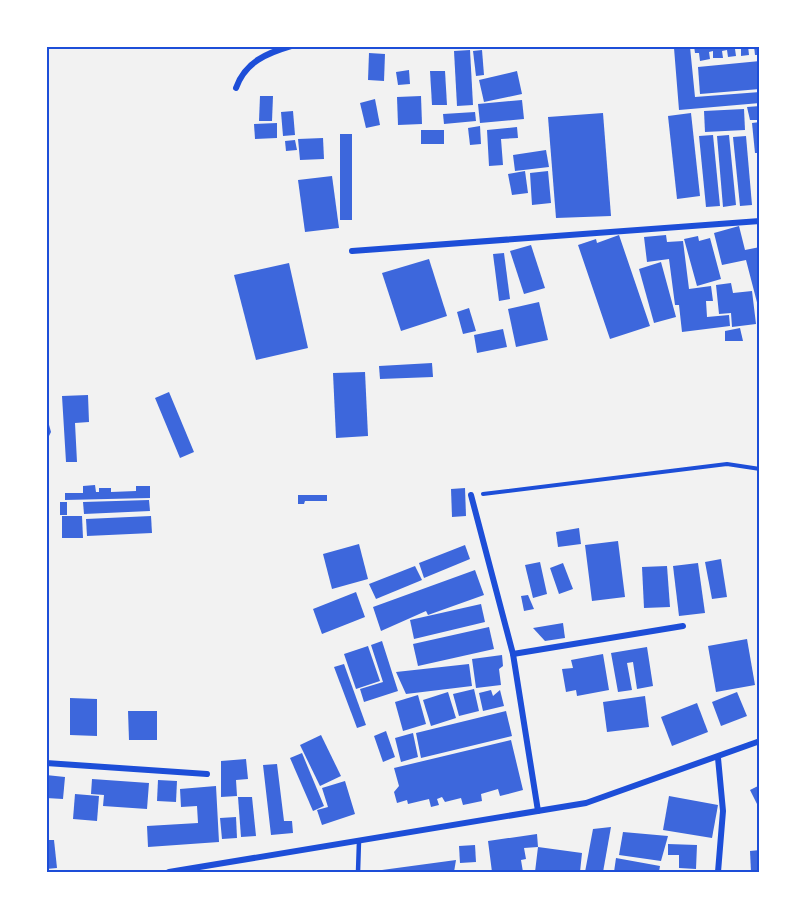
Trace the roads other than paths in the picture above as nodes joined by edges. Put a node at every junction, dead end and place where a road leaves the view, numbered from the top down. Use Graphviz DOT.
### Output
graph roads {
  1 [pos="291,46"];
  2 [pos="236,88"];
  3 [pos="759,221"];
  4 [pos="352,251"];
  5 [pos="471,495"];
  6 [pos="683,626"];
  7 [pos="513,654"];
  8 [pos="759,741"];
  9 [pos="718,758"];
  10 [pos="46,763"];
  11 [pos="207,774"];
  12 [pos="538,811"];
  13 [pos="359,841"];
  14 [pos="168,873"];
  15 [pos="358,873"];
  16 [pos="718,873"];
  1 -- 2 [label="street"];
  3 -- 4 [label="street"];
  5 -- 7 [label="street"];
  6 -- 7 [label="street"];
  7 -- 12 [label="street"];
  8 -- 9 [label="street"];
  9 -- 12 [label="street"];
  9 -- 16 [label="street"];
  10 -- 11 [label="street"];
  12 -- 13 [label="street"];
  13 -- 14 [label="street"];
  13 -- 15 [label="lane"];
}
